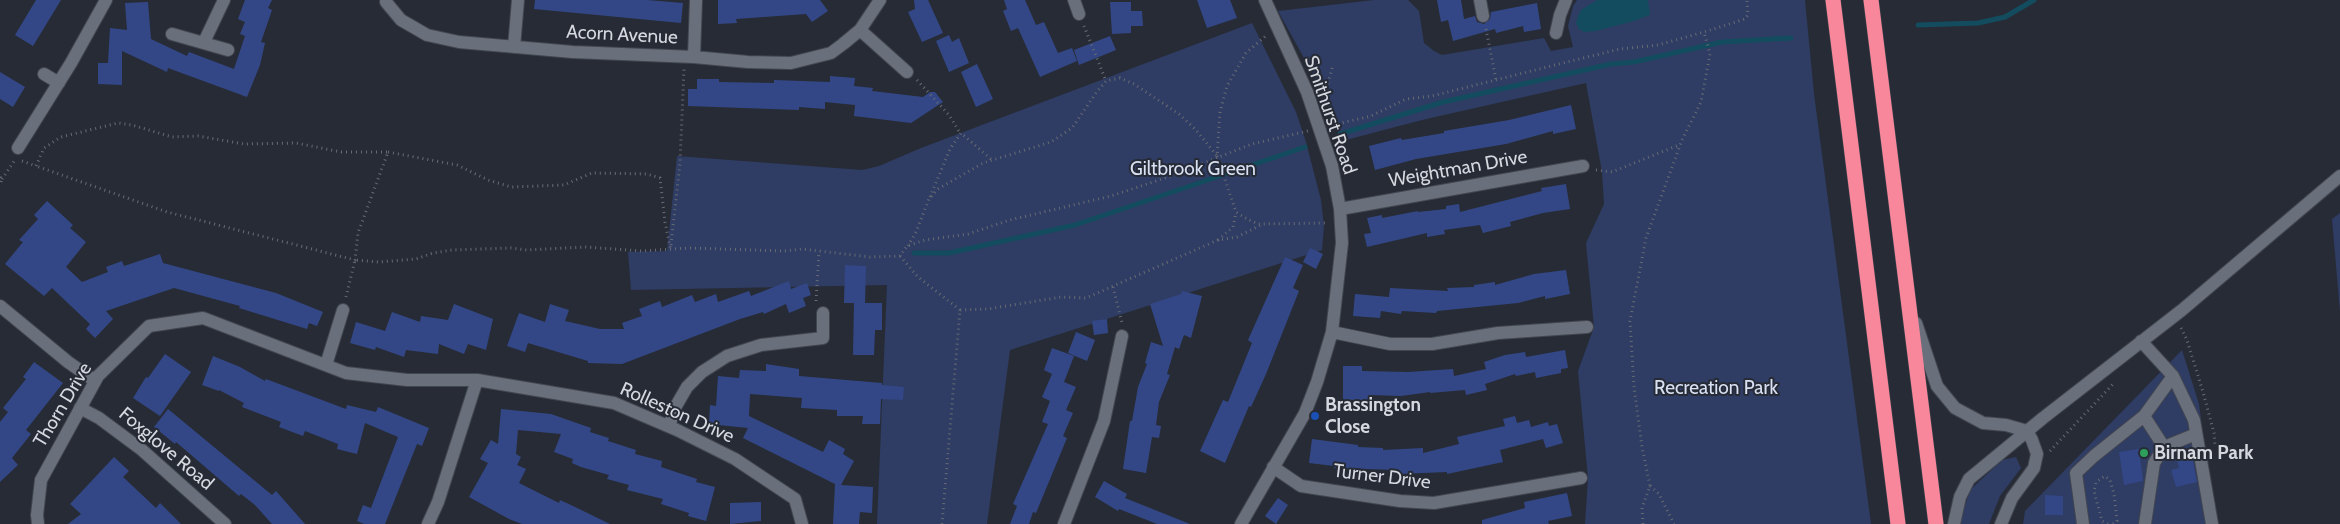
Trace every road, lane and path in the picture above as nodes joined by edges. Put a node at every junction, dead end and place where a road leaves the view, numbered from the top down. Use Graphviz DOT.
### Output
graph roads {
  1 [pos="106,0"];
  2 [pos="224,0"];
  3 [pos="518,0"];
  4 [pos="696,0"];
  5 [pos="880,0"];
  6 [pos="1074,0"];
  7 [pos="1265,0"];
  8 [pos="1480,0"];
  9 [pos="1566,0"];
  10 [pos="1747,0"];
  11 [pos="1833,0"];
  12 [pos="1871,0"];
  13 [pos="386,2"];
  14 [pos="1079,14"];
  15 [pos="1483,16"];
  16 [pos="1276,27"];
  17 [pos="860,30"];
  18 [pos="1556,33"];
  19 [pos="172,34"];
  20 [pos="1705,34"];
  21 [pos="204,42"];
  22 [pos="1489,46"];
  23 [pos="514,47"];
  24 [pos="228,50"];
  25 [pos="689,57"];
  26 [pos="1333,65"];
  27 [pos="907,72"];
  28 [pos="44,74"];
  29 [pos="1496,80"];
  30 [pos="1106,81"];
  31 [pos="59,83"];
  32 [pos="1306,92"];
  33 [pos="1319,129"];
  34 [pos="960,134"];
  35 [pos="1680,145"];
  36 [pos="18,148"];
  37 [pos="388,152"];
  38 [pos="1217,156"];
  39 [pos="992,160"];
  40 [pos="36,166"];
  41 [pos="1583,166"];
  42 [pos="2340,176"];
  43 [pos="1,178"];
  44 [pos="0,185"];
  45 [pos="929,200"];
  46 [pos="1340,208"];
  47 [pos="1236,212"];
  48 [pos="1340,222"];
  49 [pos="1263,224"];
  50 [pos="1218,240"];
  51 [pos="907,246"];
  52 [pos="671,251"];
  53 [pos="819,252"];
  54 [pos="900,256"];
  55 [pos="355,260"];
  56 [pos="1114,287"];
  57 [pos="0,306"];
  58 [pos="1911,306"];
  59 [pos="343,310"];
  60 [pos="960,310"];
  61 [pos="824,313"];
  62 [pos="1587,327"];
  63 [pos="1332,332"];
  64 [pos="1122,336"];
  65 [pos="2141,341"];
  66 [pos="326,366"];
  67 [pos="2120,376"];
  68 [pos="2173,376"];
  69 [pos="477,380"];
  70 [pos="95,381"];
  71 [pos="80,408"];
  72 [pos="2144,416"];
  73 [pos="669,426"];
  74 [pos="2027,431"];
  75 [pos="2196,434"];
  76 [pos="2164,447"];
  77 [pos="1274,467"];
  78 [pos="2034,468"];
  79 [pos="1581,478"];
  80 [pos="1650,486"];
  81 [pos="1067,523"];
  82 [pos="38,524"];
  83 [pos="225,524"];
  84 [pos="429,524"];
  85 [pos="802,524"];
  86 [pos="942,524"];
  87 [pos="1241,524"];
  88 [pos="1644,524"];
  89 [pos="1674,524"];
  90 [pos="1898,524"];
  91 [pos="1936,524"];
  92 [pos="1954,524"];
  93 [pos="2001,524"];
  94 [pos="2083,524"];
  95 [pos="2108,524"];
  96 [pos="2113,524"];
  97 [pos="2146,524"];
  98 [pos="2212,524"];
  1 -- 31 [label="street"];
  2 -- 21 [label="street"];
  3 -- 23 [label="street"];
  4 -- 25 [label="street"];
  5 -- 17 [label="street, Acorn Avenue"];
  6 -- 14 [label="street"];
  7 -- 16 [label="street, Smithurst Road"];
  8 -- 15 [label="street"];
  9 -- 18 [label="street"];
  10 -- 20 [label="path"];
  11 -- 90 [label="highway"];
  12 -- 58 [label="highway"];
  13 -- 23 [label="street, Acorn Avenue"];
  14 -- 30 [label="path"];
  16 -- 32 [label="street, Smithurst Road"];
  16 -- 38 [label="path"];
  17 -- 25 [label="street, Acorn Avenue"];
  17 -- 27 [label="street"];
  19 -- 21 [label="street"];
  20 -- 29 [label="path"];
  20 -- 35 [label="path"];
  21 -- 24 [label="street"];
  22 -- 29 [label="path"];
  23 -- 25 [label="street, Acorn Avenue"];
  25 -- 52 [label="path"];
  26 -- 32 [label="path"];
  27 -- 34 [label="path"];
  28 -- 31 [label="street"];
  29 -- 33 [label="path"];
  30 -- 38 [label="path"];
  30 -- 39 [label="path"];
  31 -- 36 [label="street"];
  32 -- 33 [label="street, Smithurst Road"];
  33 -- 38 [label="path"];
  33 -- 46 [label="street, Smithurst Road"];
  34 -- 39 [label="path"];
  34 -- 45 [label="path"];
  35 -- 41 [label="path"];
  35 -- 80 [label="path"];
  37 -- 40 [label="path"];
  37 -- 52 [label="path"];
  37 -- 55 [label="path"];
  38 -- 47 [label="path"];
  38 -- 51 [label="path"];
  39 -- 45 [label="path"];
  40 -- 43 [label="path"];
  40 -- 55 [label="path"];
  41 -- 46 [label="street, Weightman Drive"];
  42 -- 65 [label="street"];
  43 -- 44 [label="path"];
  45 -- 51 [label="path"];
  46 -- 48 [label="street, Smithurst Road"];
  47 -- 49 [label="path"];
  47 -- 50 [label="path"];
  48 -- 49 [label="path"];
  48 -- 63 [label="street, Smithurst Road"];
  49 -- 50 [label="path"];
  50 -- 56 [label="path"];
  51 -- 54 [label="path"];
  52 -- 53 [label="path"];
  52 -- 55 [label="path"];
  53 -- 54 [label="path"];
  53 -- 61 [label="path"];
  54 -- 60 [label="path"];
  55 -- 59 [label="path"];
  56 -- 60 [label="path"];
  56 -- 64 [label="path"];
  57 -- 70 [label="street"];
  58 -- 74 [label="street"];
  58 -- 91 [label="highway"];
  59 -- 66 [label="street"];
  60 -- 86 [label="path"];
  61 -- 73 [label="street"];
  62 -- 63 [label="street"];
  63 -- 77 [label="street, Smithurst Road"];
  64 -- 81 [label="street"];
  65 -- 68 [label="street"];
  65 -- 74 [label="street"];
  66 -- 69 [label="street, Thorn Drive"];
  66 -- 70 [label="street, Thorn Drive"];
  67 -- 78 [label="path"];
  68 -- 72 [label="street"];
  68 -- 75 [label="street"];
  69 -- 73 [label="street, Rolleston Drive"];
  69 -- 84 [label="street"];
  70 -- 71 [label="street, Thorn Drive"];
  71 -- 82 [label="street, Thorn Drive"];
  71 -- 83 [label="street, Foxglove Road"];
  72 -- 76 [label="street"];
  72 -- 94 [label="street"];
  73 -- 85 [label="street, Rolleston Drive"];
  74 -- 78 [label="street"];
  74 -- 92 [label="street"];
  75 -- 76 [label="street"];
  75 -- 98 [label="street"];
  76 -- 97 [label="street"];
  77 -- 79 [label="street, Turner Drive"];
  77 -- 87 [label="street, Smithurst Road"];
  78 -- 93 [label="street"];
  80 -- 88 [label="path"];
  80 -- 89 [label="path"];
  95 -- 96 [label="path"];
}
